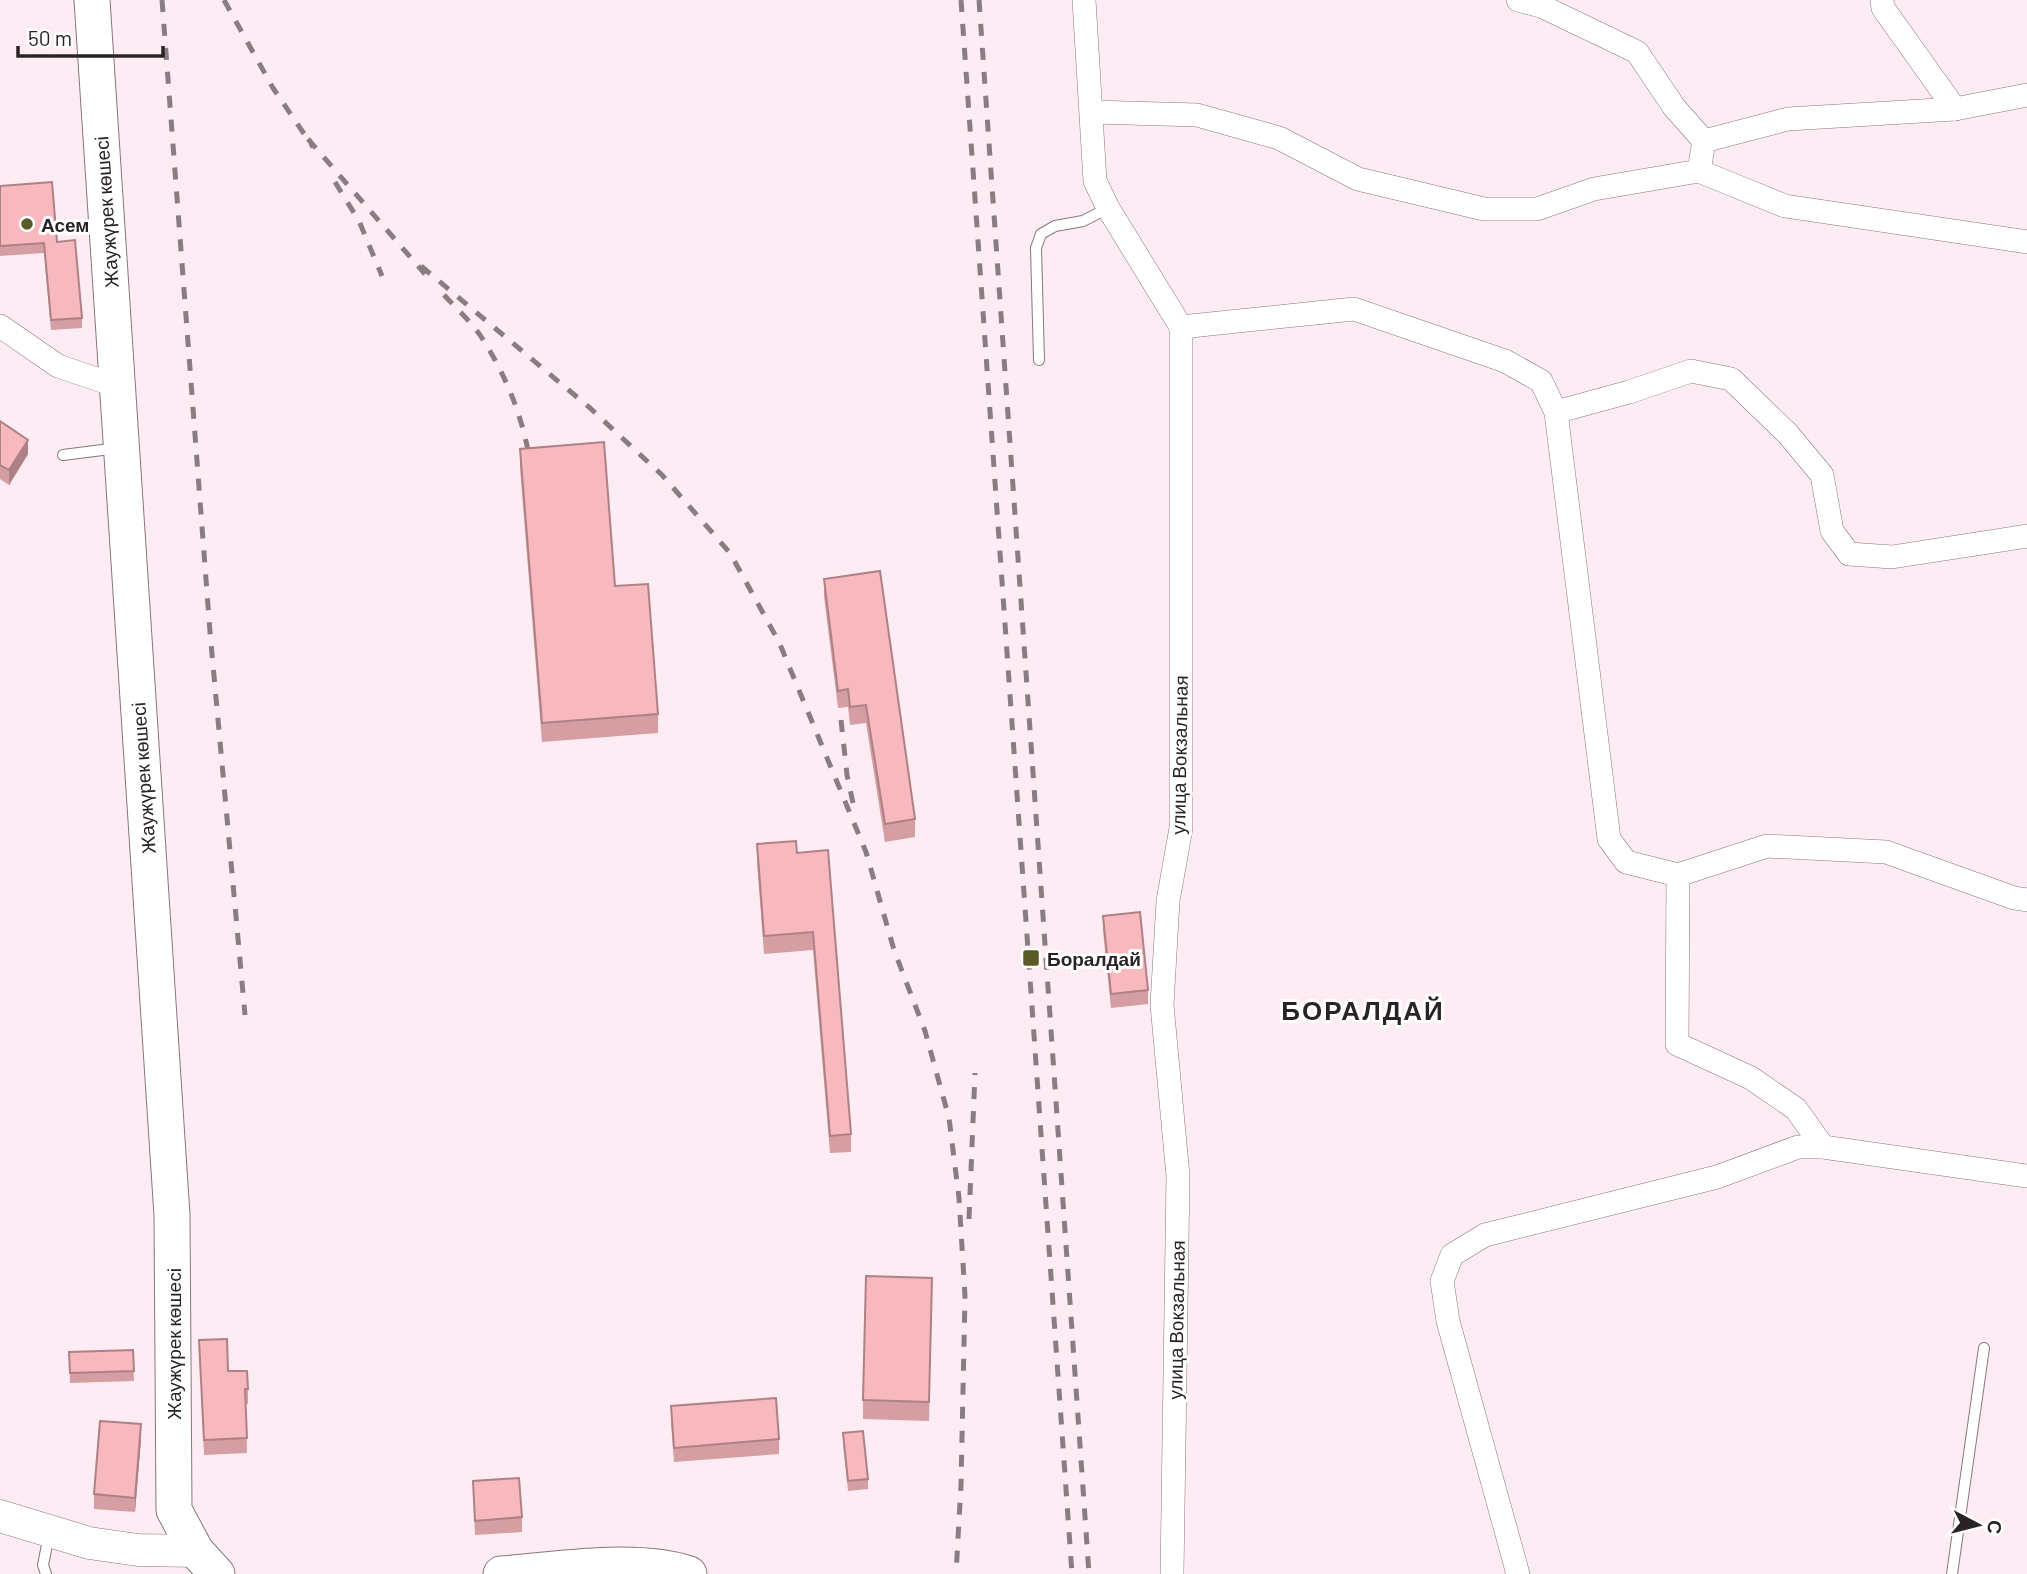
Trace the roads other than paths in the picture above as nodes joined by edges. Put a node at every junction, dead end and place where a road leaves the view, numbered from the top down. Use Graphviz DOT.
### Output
graph roads {
  1 [pos="92,0"];
  2 [pos="1518,0"];
  3 [pos="1882,0"];
  4 [pos="1090,2"];
  5 [pos="1542,3"];
  6 [pos="2027,95"];
  7 [pos="1955,109"];
  8 [pos="1092,112"];
  9 [pos="1704,141"];
  10 [pos="1699,171"];
  11 [pos="1108,208"];
  12 [pos="2027,242"];
  13 [pos="0,326"];
  14 [pos="1181,327"];
  15 [pos="1040,360"];
  16 [pos="117,386"];
  17 [pos="1556,412"];
  18 [pos="121,448"];
  19 [pos="63,455"];
  20 [pos="2027,537"];
  21 [pos="1678,875"];
  22 [pos="2027,900"];
  23 [pos="1823,1147"];
  24 [pos="2027,1176"];
  25 [pos="1984,1348"];
  26 [pos="0,1516"];
  27 [pos="50,1529"];
  28 [pos="207,1563"];
  29 [pos="46,1574"];
  30 [pos="501,1574"];
  31 [pos="689,1574"];
  32 [pos="1172,1574"];
  33 [pos="1518,1574"];
  34 [pos="1952,1574"];
  1 -- 16 [label="main road, Жаужүрек көшесі"];
  2 -- 5 [label="street"];
  3 -- 7 [label="street"];
  4 -- 8 [label="street"];
  5 -- 9 [label="street"];
  6 -- 7 [label="street"];
  7 -- 9 [label="street"];
  8 -- 10 [label="street"];
  8 -- 11 [label="street"];
  9 -- 10 [label="street"];
  10 -- 12 [label="street"];
  11 -- 14 [label="street"];
  11 -- 15 [label="lane"];
  13 -- 16 [label="street"];
  14 -- 17 [label="street"];
  14 -- 32 [label="street, улица Вокзальная"];
  16 -- 18 [label="main road, Жаужүрек көшесі"];
  17 -- 20 [label="street"];
  17 -- 21 [label="street"];
  18 -- 19 [label="lane"];
  18 -- 28 [label="main road, Жаужүрек көшесі"];
  21 -- 22 [label="street"];
  21 -- 23 [label="street"];
  23 -- 24 [label="street"];
  23 -- 33 [label="street"];
  25 -- 34 [label="lane"];
  26 -- 27 [label="street"];
  27 -- 28 [label="street"];
  27 -- 29 [label="lane"];
  30 -- 31 [label="main road"];
}
